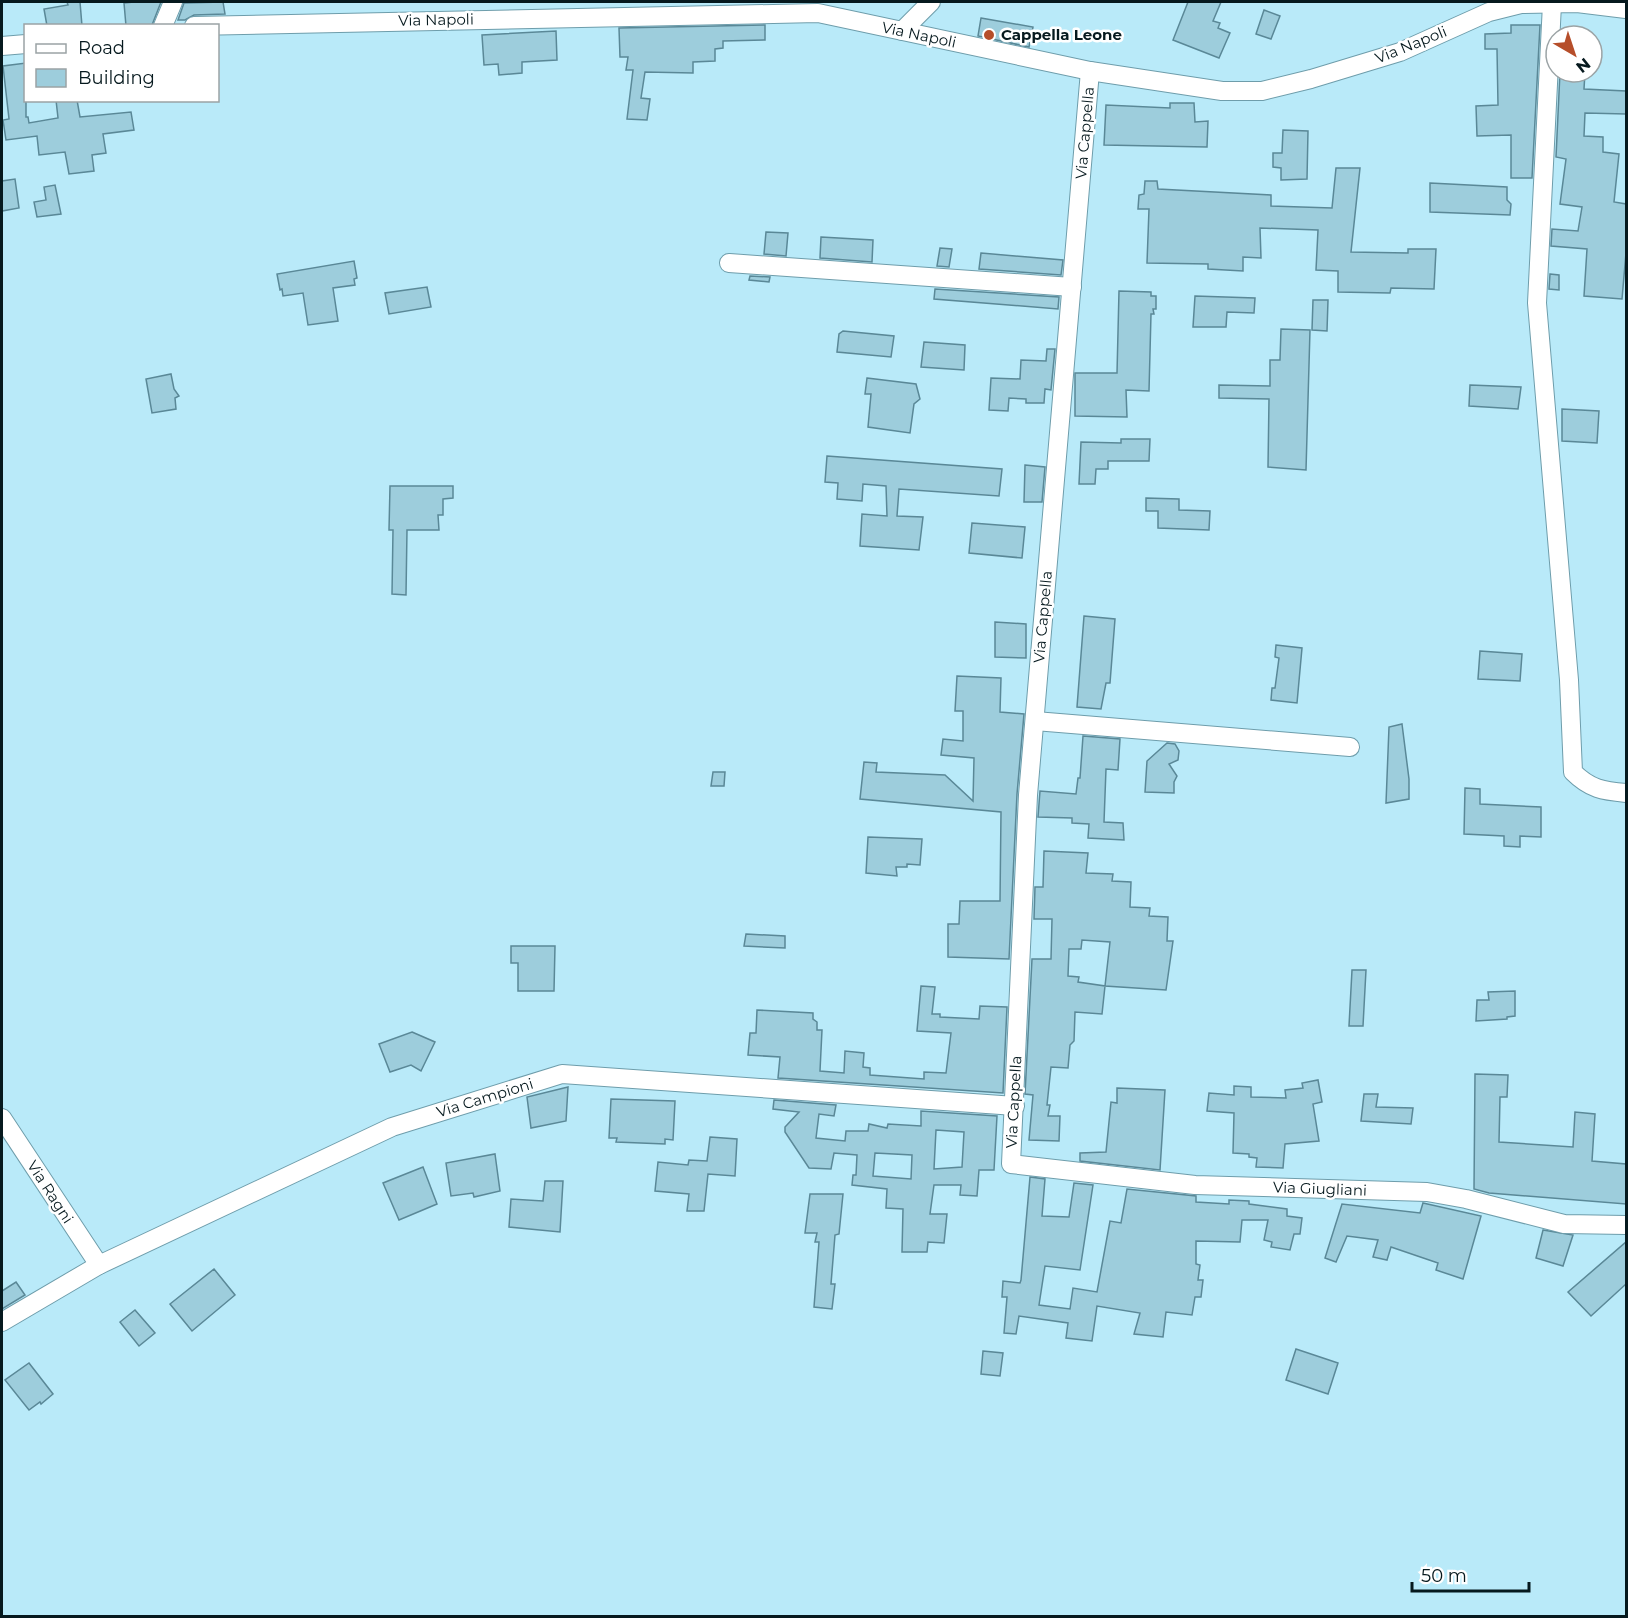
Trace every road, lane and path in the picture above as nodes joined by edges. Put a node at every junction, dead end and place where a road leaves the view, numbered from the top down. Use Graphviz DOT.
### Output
graph roads {
  1 [pos="173,2"];
  2 [pos="931,2"];
  3 [pos="1552,4"];
  4 [pos="1626,9"];
  5 [pos="164,24"];
  6 [pos="219,25"];
  7 [pos="902,31"];
  8 [pos="24,44"];
  9 [pos="2,46"];
  10 [pos="1090,71"];
  11 [pos="729,263"];
  12 [pos="1072,287"];
  13 [pos="1035,722"];
  14 [pos="1350,747"];
  15 [pos="1626,792"];
  16 [pos="1015,1106"];
  17 [pos="2,1118"];
  18 [pos="1011,1164"];
  19 [pos="1626,1225"];
  20 [pos="99,1265"];
  21 [pos="2,1322"];
  1 -- 5 [label="street"];
  2 -- 7 [label="street"];
  3 -- 4 [label="street, Via Napoli"];
  3 -- 10 [label="street, Via Napoli"];
  3 -- 15 [label="street"];
  6 -- 7 [label="street, Via Napoli"];
  7 -- 10 [label="street, Via Napoli"];
  8 -- 9 [label="street"];
  10 -- 12 [label="street, Via Cappella"];
  11 -- 12 [label="street"];
  12 -- 13 [label="street, Via Cappella"];
  13 -- 14 [label="street"];
  13 -- 16 [label="street, Via Cappella"];
  16 -- 18 [label="street, Via Cappella"];
  16 -- 20 [label="street, Via Campioni"];
  17 -- 20 [label="street, Via Ragni"];
  18 -- 19 [label="street, Via Giugliani"];
  20 -- 21 [label="street, Via Campioni"];
}
